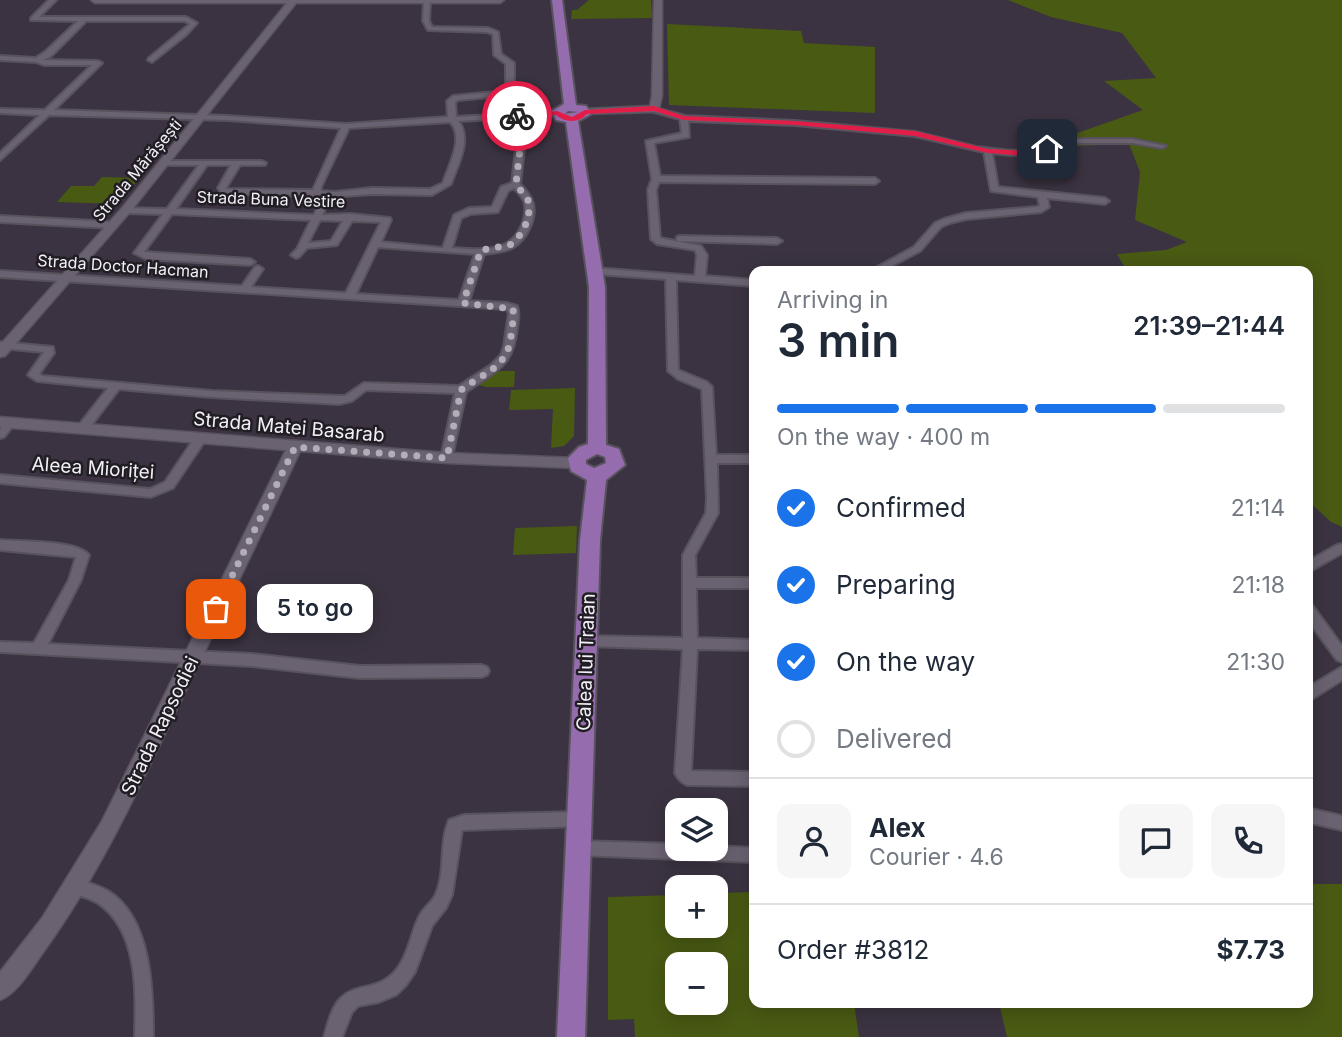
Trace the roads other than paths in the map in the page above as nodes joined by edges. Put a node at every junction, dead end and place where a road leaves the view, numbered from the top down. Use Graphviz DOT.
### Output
graph roads {
  1 [pos="53,0"];
  2 [pos="95,0"];
  3 [pos="172,0"];
  4 [pos="474,0"];
  5 [pos="500,0"];
  6 [pos="557,0"];
  7 [pos="658,0"];
  8 [pos="427,1"];
  9 [pos="292,2"];
  10 [pos="83,20"];
  11 [pos="0,58"];
  12 [pos="37,60"];
  13 [pos="152,60"];
  14 [pos="654,108"];
  15 [pos="0,111"];
  16 [pos="610,111"];
  17 [pos="585,112"];
  18 [pos="557,113"];
  19 [pos="45,114"];
  20 [pos="517,115"];
  21 [pos="202,117"];
  22 [pos="684,118"];
  23 [pos="572,119"];
  24 [pos="452,120"];
  25 [pos="346,126"];
  26 [pos="1162,146"];
  27 [pos="988,151"];
  28 [pos="0,158"];
  29 [pos="164,163"];
  30 [pos="205,163"];
  31 [pos="237,163"];
  32 [pos="262,163"];
  33 [pos="656,179"];
  34 [pos="875,181"];
  35 [pos="516,184"];
  36 [pos="323,194"];
  37 [pos="1042,195"];
  38 [pos="1105,201"];
  39 [pos="126,210"];
  40 [pos="171,212"];
  41 [pos="317,216"];
  42 [pos="350,217"];
  43 [pos="0,219"];
  44 [pos="113,225"];
  45 [pos="778,241"];
  46 [pos="667,243"];
  47 [pos="376,244"];
  48 [pos="447,249"];
  49 [pos="481,250"];
  50 [pos="299,251"];
  51 [pos="885,266"];
  52 [pos="595,271"];
  53 [pos="0,274"];
  54 [pos="671,276"];
  55 [pos="66,278"];
  56 [pos="700,278"];
  57 [pos="749,283"];
  58 [pos="244,290"];
  59 [pos="349,297"];
  60 [pos="463,303"];
  61 [pos="2,348"];
  62 [pos="116,386"];
  63 [pos="461,390"];
  64 [pos="3,426"];
  65 [pos="82,429"];
  66 [pos="200,439"];
  67 [pos="295,447"];
  68 [pos="597,448"];
  69 [pos="447,458"];
  70 [pos="711,459"];
  71 [pos="749,459"];
  72 [pos="576,463"];
  73 [pos="597,475"];
  74 [pos="0,479"];
  75 [pos="0,545"];
  76 [pos="1341,548"];
  77 [pos="1313,564"];
  78 [pos="689,583"];
  79 [pos="749,583"];
  80 [pos="1313,617"];
  81 [pos="587,641"];
  82 [pos="690,643"];
  83 [pos="749,645"];
  84 [pos="0,647"];
  85 [pos="38,649"];
  86 [pos="1342,656"];
  87 [pos="192,659"];
  88 [pos="482,671"];
  89 [pos="1342,673"];
  90 [pos="1313,692"];
  91 [pos="749,779"];
  92 [pos="1313,816"];
  93 [pos="579,819"];
  94 [pos="1342,823"];
  95 [pos="578,848"];
  96 [pos="749,855"];
  97 [pos="78,887"];
  98 [pos="0,989"];
  99 [pos="144,1037"];
  100 [pos="333,1037"];
  101 [pos="571,1037"];
  1 -- 10 [label="street"];
  2 -- 3 [label="street"];
  3 -- 9 [label="street"];
  4 -- 5 [label="street"];
  4 -- 8 [label="street"];
  6 -- 23 [label="main road"];
  7 -- 14 [label="street"];
  8 -- 9 [label="street"];
  8 -- 24 [label="street"];
  9 -- 21 [label="street, Strada Mărășești"];
  10 -- 12 [label="street"];
  10 -- 13 [label="street"];
  11 -- 12 [label="street"];
  12 -- 19 [label="street"];
  14 -- 16 [label="street"];
  14 -- 22 [label="street"];
  15 -- 19 [label="street"];
  16 -- 17 [label="street"];
  16 -- 23 [label="street"];
  17 -- 23 [label="main road"];
  18 -- 20 [label="street"];
  18 -- 23 [label="main road"];
  19 -- 21 [label="street"];
  19 -- 28 [label="street"];
  20 -- 24 [label="street"];
  20 -- 35 [label="street"];
  21 -- 25 [label="street"];
  21 -- 29 [label="street, Strada Mărășești"];
  22 -- 27 [label="street"];
  22 -- 33 [label="street"];
  23 -- 52 [label="main road"];
  24 -- 25 [label="street"];
  24 -- 36 [label="street"];
  25 -- 36 [label="street"];
  26 -- 27 [label="street"];
  27 -- 37 [label="street"];
  29 -- 30 [label="street"];
  29 -- 39 [label="street, Strada Mărășești"];
  30 -- 31 [label="street"];
  30 -- 40 [label="street"];
  31 -- 32 [label="street"];
  31 -- 36 [label="street"];
  33 -- 34 [label="street"];
  33 -- 46 [label="street"];
  35 -- 48 [label="street"];
  35 -- 49 [label="street"];
  36 -- 41 [label="street"];
  37 -- 38 [label="street"];
  37 -- 51 [label="street"];
  39 -- 40 [label="street, Strada Buna Vestire"];
  39 -- 44 [label="street, Strada Mărășești"];
  40 -- 41 [label="street, Strada Buna Vestire"];
  40 -- 58 [label="street, Strada Doctor Hacman"];
  41 -- 42 [label="street, Strada Buna Vestire"];
  41 -- 50 [label="street"];
  42 -- 47 [label="street, Strada Buna Vestire"];
  42 -- 50 [label="street"];
  43 -- 44 [label="street"];
  44 -- 55 [label="street, Strada Mărășești"];
  45 -- 46 [label="street"];
  46 -- 56 [label="street"];
  47 -- 48 [label="street"];
  47 -- 59 [label="street"];
  48 -- 49 [label="street"];
  49 -- 60 [label="street"];
  52 -- 54 [label="street"];
  52 -- 68 [label="main road"];
  53 -- 55 [label="street, Strada Doctor Hacman"];
  54 -- 56 [label="street"];
  54 -- 70 [label="street"];
  55 -- 58 [label="street, Strada Doctor Hacman"];
  55 -- 61 [label="street, Strada Mărășești"];
  56 -- 57 [label="street"];
  58 -- 59 [label="street, Strada Doctor Hacman"];
  59 -- 60 [label="street, Strada Doctor Hacman"];
  60 -- 63 [label="street, Strada Doctor Hacman"];
  61 -- 62 [label="street, Strada Matei Basarab"];
  62 -- 63 [label="street, Strada Matei Basarab"];
  62 -- 65 [label="street"];
  63 -- 69 [label="street"];
  64 -- 65 [label="street, Strada Matei Basarab"];
  65 -- 66 [label="street, Strada Matei Basarab"];
  66 -- 67 [label="street, Strada Matei Basarab"];
  66 -- 74 [label="street, Aleea Mioriței"];
  67 -- 69 [label="street, Strada Matei Basarab"];
  67 -- 87 [label="street, Strada Rapsodiei"];
  68 -- 72 [label="main road"];
  68 -- 73 [label="main road, Calea lui Traian"];
  69 -- 72 [label="street, Strada Matei Basarab"];
  70 -- 71 [label="street"];
  70 -- 78 [label="street"];
  72 -- 73 [label="main road"];
  73 -- 81 [label="main road, Calea lui Traian"];
  75 -- 85 [label="street"];
  76 -- 77 [label="street"];
  78 -- 79 [label="street"];
  78 -- 82 [label="street"];
  80 -- 86 [label="street"];
  81 -- 82 [label="street"];
  81 -- 93 [label="main road, Calea lui Traian"];
  82 -- 83 [label="street"];
  82 -- 91 [label="street"];
  84 -- 85 [label="street"];
  85 -- 87 [label="street"];
  87 -- 88 [label="street"];
  87 -- 97 [label="street, Strada Rapsodiei"];
  89 -- 90 [label="street"];
  92 -- 94 [label="street"];
  93 -- 95 [label="main road, Calea lui Traian"];
  93 -- 100 [label="street"];
  95 -- 96 [label="street"];
  95 -- 101 [label="main road, Calea lui Traian"];
  97 -- 98 [label="street, Strada Rapsodiei"];
  97 -- 99 [label="street"];
}
